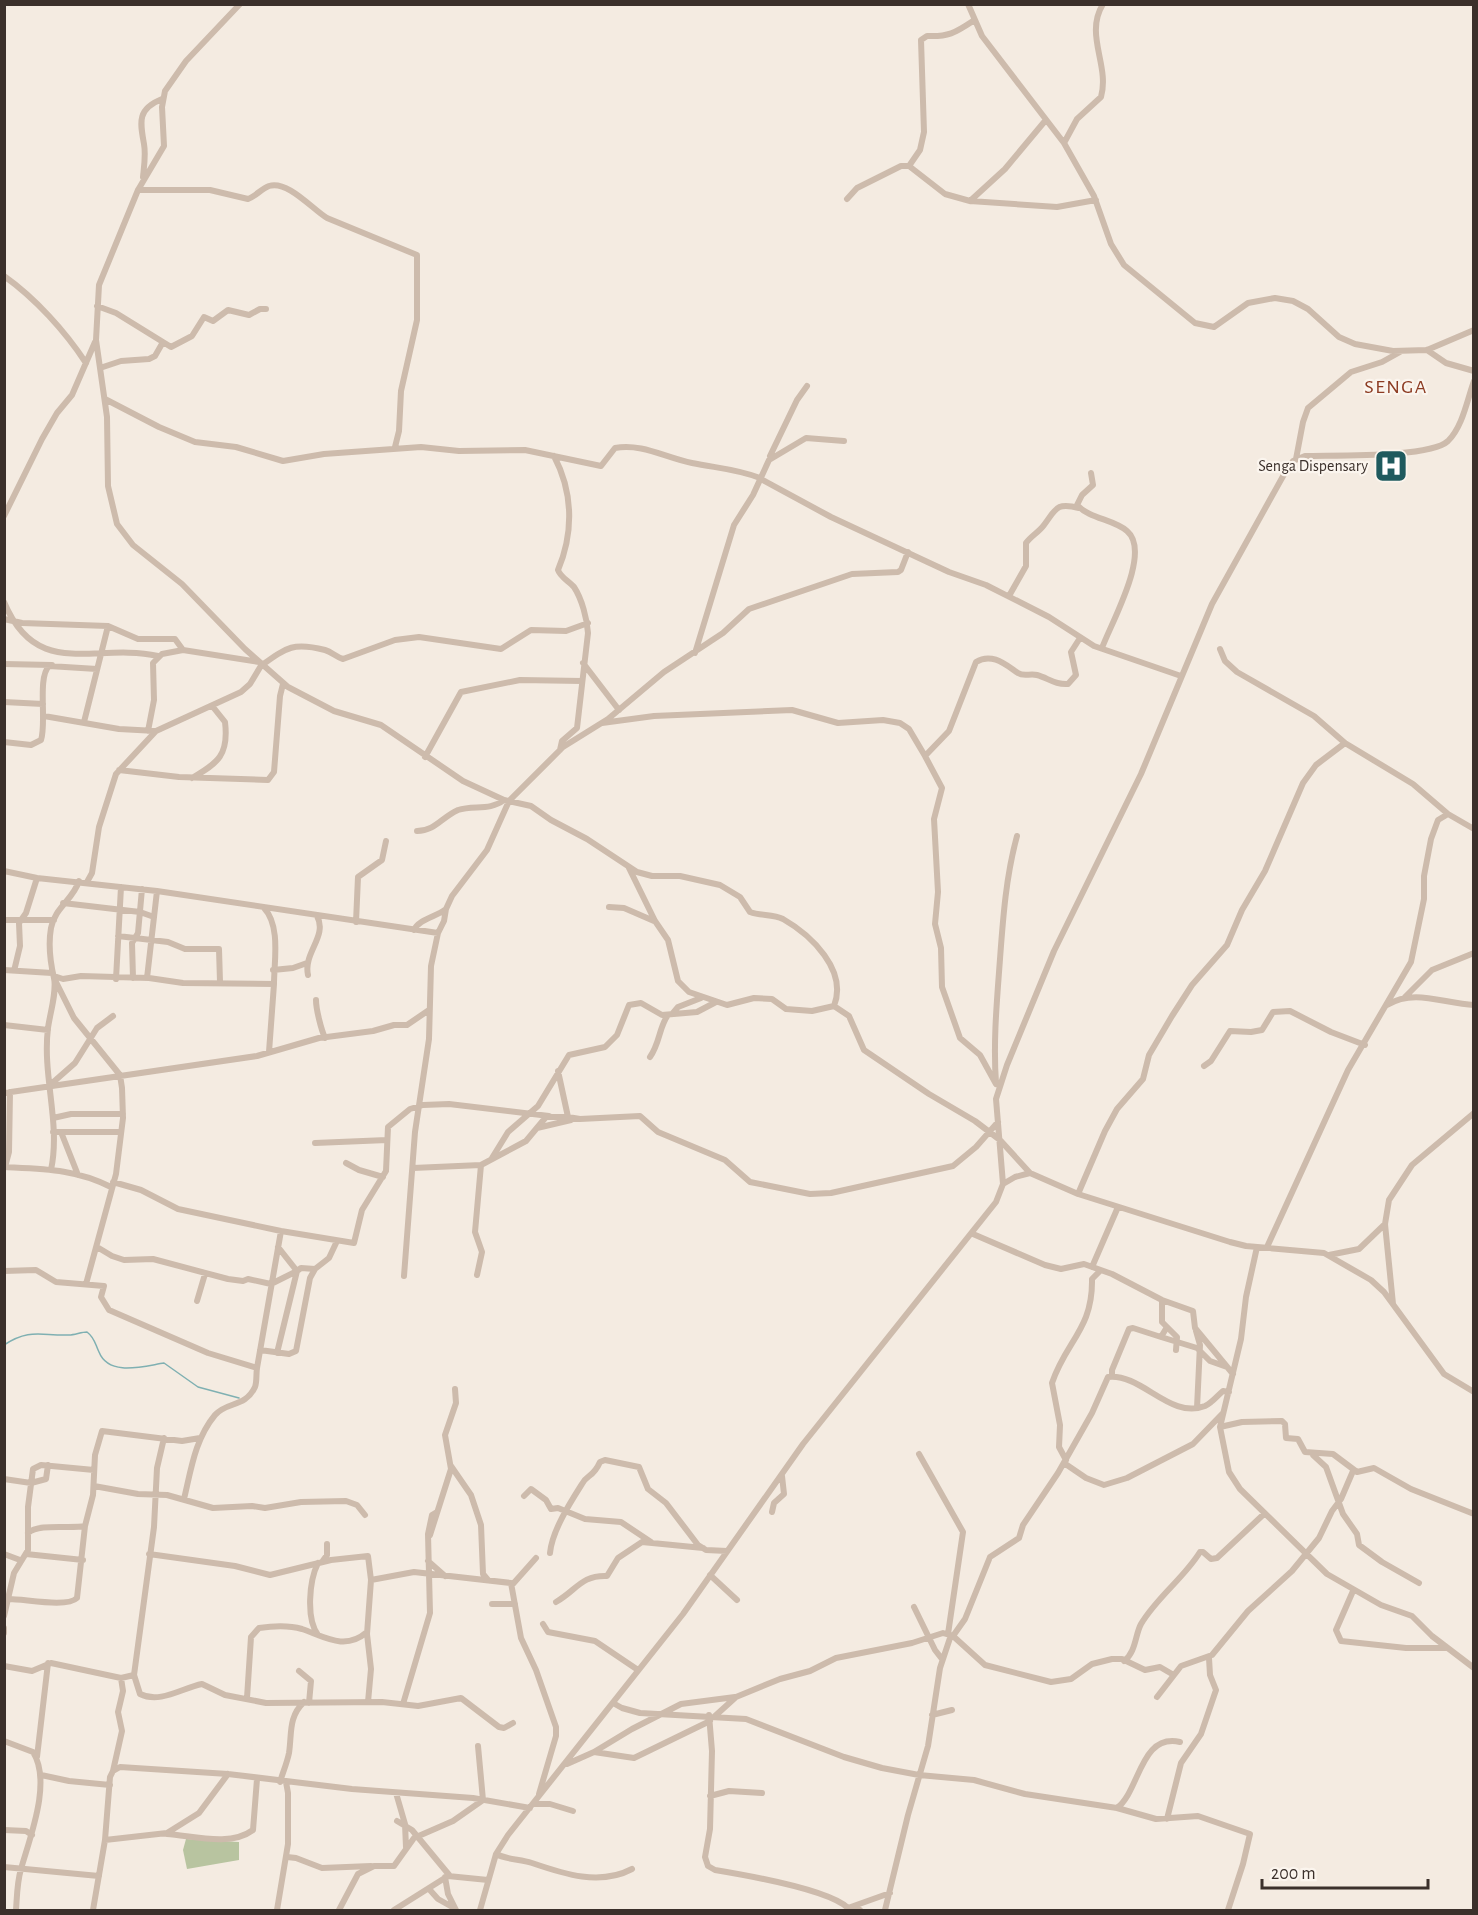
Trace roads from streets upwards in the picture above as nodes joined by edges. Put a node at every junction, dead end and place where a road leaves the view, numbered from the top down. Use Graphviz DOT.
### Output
graph roads {
  1 [pos="240,4"];
  2 [pos="968,4"];
  3 [pos="1103,4"];
  4 [pos="973,21"];
  5 [pos="162,99"];
  6 [pos="1045,121"];
  7 [pos="1064,143"];
  8 [pos="909,166"];
  9 [pos="143,181"];
  10 [pos="138,190"];
  11 [pos="847,199"];
  12 [pos="1096,200"];
  13 [pos="970,201"];
  14 [pos="4,276"];
  15 [pos="98,306"];
  16 [pos="266,309"];
  17 [pos="1473,330"];
  18 [pos="96,340"];
  19 [pos="163,342"];
  20 [pos="1427,350"];
  21 [pos="1401,352"];
  22 [pos="99,358"];
  23 [pos="87,360"];
  24 [pos="100,368"];
  25 [pos="1473,371"];
  26 [pos="1473,381"];
  27 [pos="807,386"];
  28 [pos="105,399"];
  29 [pos="844,441"];
  30 [pos="395,447"];
  31 [pos="554,456"];
  32 [pos="1296,459"];
  33 [pos="769,460"];
  34 [pos="1090,473"];
  35 [pos="760,478"];
  36 [pos="1080,508"];
  37 [pos="4,516"];
  38 [pos="908,552"];
  39 [pos="1009,596"];
  40 [pos="4,602"];
  41 [pos="4,619"];
  42 [pos="13,620"];
  43 [pos="588,623"];
  44 [pos="108,626"];
  45 [pos="1080,638"];
  46 [pos="1102,648"];
  47 [pos="1220,649"];
  48 [pos="183,650"];
  49 [pos="102,653"];
  50 [pos="695,654"];
  51 [pos="158,656"];
  52 [pos="261,663"];
  53 [pos="583,663"];
  54 [pos="4,664"];
  55 [pos="53,665"];
  56 [pos="97,669"];
  57 [pos="1181,676"];
  58 [pos="582,681"];
  59 [pos="283,684"];
  60 [pos="4,702"];
  61 [pos="43,704"];
  62 [pos="213,707"];
  63 [pos="619,710"];
  64 [pos="44,716"];
  65 [pos="84,722"];
  66 [pos="602,723"];
  67 [pos="156,730"];
  68 [pos="148,731"];
  69 [pos="4,742"];
  70 [pos="1345,743"];
  71 [pos="560,750"];
  72 [pos="925,756"];
  73 [pos="425,757"];
  74 [pos="118,770"];
  75 [pos="192,778"];
  76 [pos="507,800"];
  77 [pos="1448,814"];
  78 [pos="1473,829"];
  79 [pos="417,831"];
  80 [pos="1017,836"];
  81 [pos="386,841"];
  82 [pos="629,867"];
  83 [pos="4,871"];
  84 [pos="37,878"];
  85 [pos="78,881"];
  86 [pos="87,882"];
  87 [pos="121,887"];
  88 [pos="142,890"];
  89 [pos="157,891"];
  90 [pos="63,903"];
  91 [pos="609,907"];
  92 [pos="263,908"];
  93 [pos="446,909"];
  94 [pos="119,910"];
  95 [pos="140,912"];
  96 [pos="317,916"];
  97 [pos="154,917"];
  98 [pos="4,920"];
  99 [pos="54,920"];
  100 [pos="20,921"];
  101 [pos="655,921"];
  102 [pos="356,922"];
  103 [pos="414,930"];
  104 [pos="438,933"];
  105 [pos="118,936"];
  106 [pos="134,937"];
  107 [pos="150,941"];
  108 [pos="1473,953"];
  109 [pos="308,963"];
  110 [pos="4,970"];
  111 [pos="273,970"];
  112 [pos="14,971"];
  113 [pos="309,975"];
  114 [pos="53,976"];
  115 [pos="133,978"];
  116 [pos="147,978"];
  117 [pos="116,979"];
  118 [pos="220,982"];
  119 [pos="274,984"];
  120 [pos="1405,997"];
  121 [pos="702,998"];
  122 [pos="316,1000"];
  123 [pos="716,1002"];
  124 [pos="1387,1005"];
  125 [pos="1473,1005"];
  126 [pos="834,1006"];
  127 [pos="429,1010"];
  128 [pos="671,1014"];
  129 [pos="113,1016"];
  130 [pos="4,1025"];
  131 [pos="48,1030"];
  132 [pos="91,1038"];
  133 [pos="325,1038"];
  134 [pos="1365,1045"];
  135 [pos="270,1052"];
  136 [pos="650,1057"];
  137 [pos="1203,1066"];
  138 [pos="558,1071"];
  139 [pos="120,1075"];
  140 [pos="996,1084"];
  141 [pos="49,1085"];
  142 [pos="998,1092"];
  143 [pos="7,1093"];
  144 [pos="417,1106"];
  145 [pos="530,1113"];
  146 [pos="1473,1113"];
  147 [pos="123,1114"];
  148 [pos="549,1116"];
  149 [pos="53,1118"];
  150 [pos="572,1118"];
  151 [pos="998,1122"];
  152 [pos="537,1128"];
  153 [pos="53,1132"];
  154 [pos="61,1132"];
  155 [pos="121,1132"];
  156 [pos="990,1133"];
  157 [pos="387,1140"];
  158 [pos="1000,1140"];
  159 [pos="315,1143"];
  160 [pos="492,1158"];
  161 [pos="346,1163"];
  162 [pos="481,1166"];
  163 [pos="5,1167"];
  164 [pos="413,1168"];
  165 [pos="51,1170"];
  166 [pos="1030,1173"];
  167 [pos="78,1175"];
  168 [pos="383,1177"];
  169 [pos="1004,1184"];
  170 [pos="112,1185"];
  171 [pos="1078,1194"];
  172 [pos="1118,1207"];
  173 [pos="1385,1224"];
  174 [pos="281,1231"];
  175 [pos="973,1234"];
  176 [pos="337,1241"];
  177 [pos="97,1247"];
  178 [pos="278,1247"];
  179 [pos="1257,1247"];
  180 [pos="1267,1247"];
  181 [pos="1328,1255"];
  182 [pos="1092,1267"];
  183 [pos="315,1269"];
  184 [pos="297,1271"];
  185 [pos="1100,1271"];
  186 [pos="4,1272"];
  187 [pos="205,1274"];
  188 [pos="404,1275"];
  189 [pos="477,1275"];
  190 [pos="86,1284"];
  191 [pos="271,1284"];
  192 [pos="1162,1300"];
  193 [pos="196,1301"];
  194 [pos="1393,1304"];
  195 [pos="1167,1327"];
  196 [pos="1195,1328"];
  197 [pos="1161,1336"];
  198 [pos="1177,1342"];
  199 [pos="260,1350"];
  200 [pos="1176,1350"];
  201 [pos="1200,1350"];
  202 [pos="277,1353"];
  203 [pos="257,1368"];
  204 [pos="1231,1371"];
  205 [pos="1112,1376"];
  206 [pos="455,1389"];
  207 [pos="1229,1392"];
  208 [pos="1473,1392"];
  209 [pos="1197,1408"];
  210 [pos="1223,1413"];
  211 [pos="1220,1427"];
  212 [pos="164,1438"];
  213 [pos="200,1438"];
  214 [pos="918,1454"];
  215 [pos="1311,1454"];
  216 [pos="1065,1462"];
  217 [pos="48,1465"];
  218 [pos="451,1466"];
  219 [pos="94,1470"];
  220 [pos="1353,1471"];
  221 [pos="782,1476"];
  222 [pos="4,1479"];
  223 [pos="31,1483"];
  224 [pos="94,1486"];
  225 [pos="155,1495"];
  226 [pos="524,1496"];
  227 [pos="184,1499"];
  228 [pos="1340,1501"];
  229 [pos="566,1512"];
  230 [pos="772,1512"];
  231 [pos="1264,1514"];
  232 [pos="1473,1514"];
  233 [pos="364,1515"];
  234 [pos="85,1526"];
  235 [pos="28,1533"];
  236 [pos="651,1542"];
  237 [pos="327,1545"];
  238 [pos="703,1548"];
  239 [pos="727,1551"];
  240 [pos="1307,1552"];
  241 [pos="429,1553"];
  242 [pos="550,1553"];
  243 [pos="4,1554"];
  244 [pos="26,1554"];
  245 [pos="149,1554"];
  246 [pos="536,1558"];
  247 [pos="21,1560"];
  248 [pos="83,1560"];
  249 [pos="428,1561"];
  250 [pos="320,1563"];
  251 [pos="414,1572"];
  252 [pos="428,1574"];
  253 [pos="710,1575"];
  254 [pos="446,1576"];
  255 [pos="371,1580"];
  256 [pos="489,1580"];
  257 [pos="1419,1583"];
  258 [pos="512,1585"];
  259 [pos="1353,1591"];
  260 [pos="9,1599"];
  261 [pos="737,1599"];
  262 [pos="556,1602"];
  263 [pos="492,1604"];
  264 [pos="515,1604"];
  265 [pos="914,1607"];
  266 [pos="4,1616"];
  267 [pos="543,1624"];
  268 [pos="4,1628"];
  269 [pos="367,1632"];
  270 [pos="4,1633"];
  271 [pos="318,1635"];
  272 [pos="950,1635"];
  273 [pos="930,1638"];
  274 [pos="358,1640"];
  275 [pos="369,1641"];
  276 [pos="1447,1647"];
  277 [pos="1209,1658"];
  278 [pos="942,1659"];
  279 [pos="1124,1661"];
  280 [pos="48,1663"];
  281 [pos="4,1666"];
  282 [pos="1473,1668"];
  283 [pos="638,1670"];
  284 [pos="299,1671"];
  285 [pos="1172,1674"];
  286 [pos="134,1676"];
  287 [pos="121,1678"];
  288 [pos="138,1691"];
  289 [pos="736,1697"];
  290 [pos="1157,1697"];
  291 [pos="247,1698"];
  292 [pos="286,1701"];
  293 [pos="306,1702"];
  294 [pos="368,1702"];
  295 [pos="613,1703"];
  296 [pos="403,1704"];
  297 [pos="952,1710"];
  298 [pos="663,1714"];
  299 [pos="294,1715"];
  300 [pos="932,1715"];
  301 [pos="711,1718"];
  302 [pos="513,1723"];
  303 [pos="4,1741"];
  304 [pos="1180,1742"];
  305 [pos="478,1746"];
  306 [pos="594,1752"];
  307 [pos="37,1757"];
  308 [pos="564,1766"];
  309 [pos="113,1771"];
  310 [pos="228,1774"];
  311 [pos="41,1775"];
  312 [pos="919,1775"];
  313 [pos="257,1779"];
  314 [pos="283,1782"];
  315 [pos="110,1785"];
  316 [pos="396,1793"];
  317 [pos="762,1793"];
  318 [pos="710,1796"];
  319 [pos="538,1798"];
  320 [pos="483,1800"];
  321 [pos="532,1806"];
  322 [pos="1117,1808"];
  323 [pos="573,1811"];
  324 [pos="1167,1819"];
  325 [pos="397,1821"];
  326 [pos="405,1824"];
  327 [pos="105,1829"];
  328 [pos="4,1830"];
  329 [pos="166,1833"];
  330 [pos="32,1835"];
  331 [pos="418,1836"];
  332 [pos="121,1838"];
  333 [pos="105,1840"];
  334 [pos="406,1847"];
  335 [pos="496,1854"];
  336 [pos="287,1857"];
  337 [pos="366,1866"];
  338 [pos="374,1866"];
  339 [pos="4,1867"];
  340 [pos="21,1869"];
  341 [pos="632,1869"];
  342 [pos="358,1874"];
  343 [pos="99,1876"];
  344 [pos="448,1876"];
  345 [pos="488,1880"];
  346 [pos="429,1889"];
  347 [pos="890,1893"];
  348 [pos="848,1909"];
  349 [pos="93,1910"];
  350 [pos="339,1910"];
  351 [pos="455,1910"];
  352 [pos="16,1911"];
  353 [pos="277,1911"];
  354 [pos="394,1911"];
  355 [pos="480,1911"];
  356 [pos="860,1911"];
  357 [pos="885,1911"];
  358 [pos="1228,1911"];
  1 -- 5 [label="street"];
  2 -- 4 [label="street"];
  3 -- 7 [label="street"];
  4 -- 6 [label="street"];
  4 -- 8 [label="street"];
  5 -- 9 [label="street"];
  5 -- 9 [label="street"];
  6 -- 7 [label="street"];
  6 -- 13 [label="street"];
  7 -- 12 [label="street"];
  8 -- 11 [label="street"];
  8 -- 13 [label="street"];
  9 -- 10 [label="street"];
  10 -- 15 [label="street"];
  10 -- 30 [label="street"];
  12 -- 13 [label="street"];
  12 -- 21 [label="street"];
  14 -- 23 [label="street"];
  15 -- 18 [label="street"];
  15 -- 19 [label="street"];
  16 -- 19 [label="street"];
  17 -- 20 [label="street"];
  18 -- 22 [label="street"];
  18 -- 23 [label="street"];
  19 -- 24 [label="street"];
  20 -- 21 [label="street"];
  20 -- 25 [label="street"];
  21 -- 32 [label="street"];
  22 -- 23 [label="street"];
  22 -- 24 [label="street"];
  23 -- 37 [label="street"];
  24 -- 28 [label="street"];
  26 -- 32 [label="street"];
  27 -- 33 [label="street"];
  28 -- 30 [label="street"];
  28 -- 52 [label="street"];
  29 -- 33 [label="street"];
  30 -- 31 [label="street"];
  31 -- 35 [label="street"];
  31 -- 43 [label="street"];
  32 -- 57 [label="street"];
  33 -- 35 [label="street"];
  34 -- 36 [label="street"];
  35 -- 38 [label="street"];
  35 -- 50 [label="street"];
  36 -- 39 [label="street"];
  36 -- 46 [label="street"];
  38 -- 39 [label="street"];
  38 -- 50 [label="street"];
  39 -- 45 [label="street"];
  40 -- 42 [label="street"];
  41 -- 42 [label="street"];
  42 -- 44 [label="street"];
  42 -- 49 [label="street"];
  43 -- 52 [label="street"];
  43 -- 53 [label="street"];
  44 -- 48 [label="street"];
  44 -- 49 [label="street"];
  45 -- 46 [label="street"];
  45 -- 72 [label="street"];
  46 -- 57 [label="street"];
  47 -- 70 [label="street"];
  48 -- 51 [label="street"];
  48 -- 52 [label="street"];
  49 -- 51 [label="street"];
  49 -- 56 [label="street"];
  50 -- 63 [label="street"];
  51 -- 68 [label="street"];
  52 -- 59 [label="street"];
  52 -- 62 [label="street"];
  53 -- 58 [label="street"];
  53 -- 63 [label="street"];
  54 -- 55 [label="street"];
  55 -- 56 [label="street"];
  55 -- 61 [label="street"];
  56 -- 65 [label="street"];
  57 -- 142 [label="street"];
  58 -- 71 [label="street"];
  58 -- 73 [label="street"];
  59 -- 73 [label="street"];
  59 -- 75 [label="street"];
  60 -- 61 [label="street"];
  61 -- 64 [label="street"];
  62 -- 67 [label="street"];
  62 -- 75 [label="street"];
  63 -- 66 [label="street"];
  64 -- 65 [label="street"];
  64 -- 69 [label="street"];
  65 -- 68 [label="street"];
  66 -- 71 [label="street"];
  66 -- 72 [label="street"];
  67 -- 68 [label="street"];
  67 -- 74 [label="street"];
  70 -- 77 [label="street"];
  70 -- 171 [label="street"];
  71 -- 76 [label="street"];
  72 -- 140 [label="street"];
  73 -- 76 [label="street"];
  74 -- 75 [label="street"];
  74 -- 86 [label="street"];
  76 -- 79 [label="street"];
  76 -- 82 [label="street"];
  76 -- 93 [label="street"];
  77 -- 78 [label="street"];
  77 -- 124 [label="street"];
  80 -- 140 [label="street"];
  81 -- 102 [label="street"];
  82 -- 101 [label="street"];
  82 -- 126 [label="street"];
  83 -- 84 [label="street"];
  84 -- 85 [label="street"];
  84 -- 100 [label="street"];
  85 -- 86 [label="street"];
  85 -- 90 [label="street"];
  86 -- 87 [label="street"];
  87 -- 88 [label="street"];
  87 -- 94 [label="street"];
  88 -- 89 [label="street"];
  88 -- 95 [label="street"];
  89 -- 92 [label="street"];
  89 -- 97 [label="street"];
  90 -- 94 [label="street"];
  90 -- 99 [label="street"];
  91 -- 101 [label="street"];
  92 -- 96 [label="street"];
  92 -- 111 [label="street"];
  93 -- 103 [label="street"];
  93 -- 104 [label="street"];
  94 -- 95 [label="street"];
  94 -- 105 [label="street"];
  95 -- 97 [label="street"];
  95 -- 106 [label="street"];
  96 -- 102 [label="street"];
  96 -- 109 [label="street"];
  97 -- 107 [label="street"];
  98 -- 100 [label="street"];
  99 -- 100 [label="street"];
  99 -- 114 [label="street"];
  100 -- 112 [label="street"];
  101 -- 121 [label="street"];
  102 -- 103 [label="street"];
  103 -- 104 [label="street"];
  104 -- 127 [label="street"];
  105 -- 106 [label="street"];
  105 -- 117 [label="street"];
  106 -- 107 [label="street"];
  106 -- 115 [label="street"];
  107 -- 116 [label="street"];
  107 -- 118 [label="street"];
  108 -- 120 [label="street"];
  109 -- 111 [label="street"];
  109 -- 113 [label="street"];
  110 -- 112 [label="street"];
  111 -- 119 [label="street"];
  112 -- 114 [label="street"];
  114 -- 117 [label="street"];
  114 -- 131 [label="street"];
  114 -- 132 [label="street"];
  115 -- 116 [label="street"];
  115 -- 117 [label="street"];
  116 -- 118 [label="street"];
  118 -- 119 [label="street"];
  119 -- 135 [label="street"];
  120 -- 124 [label="street"];
  120 -- 125 [label="street"];
  121 -- 123 [label="street"];
  121 -- 128 [label="street"];
  122 -- 133 [label="street"];
  123 -- 126 [label="street"];
  123 -- 128 [label="street"];
  124 -- 134 [label="street"];
  126 -- 156 [label="street"];
  127 -- 133 [label="street"];
  127 -- 144 [label="street"];
  128 -- 136 [label="street"];
  128 -- 138 [label="street"];
  129 -- 132 [label="street"];
  130 -- 131 [label="street"];
  131 -- 141 [label="street"];
  132 -- 139 [label="street"];
  132 -- 141 [label="street"];
  133 -- 135 [label="street"];
  134 -- 137 [label="street"];
  134 -- 180 [label="street"];
  135 -- 139 [label="street"];
  138 -- 145 [label="street"];
  138 -- 150 [label="street"];
  139 -- 141 [label="street"];
  139 -- 147 [label="street"];
  140 -- 142 [label="street"];
  141 -- 143 [label="street"];
  141 -- 149 [label="street"];
  142 -- 151 [label="street"];
  143 -- 163 [label="street"];
  144 -- 145 [label="street"];
  144 -- 157 [label="street"];
  144 -- 164 [label="street"];
  145 -- 148 [label="street"];
  145 -- 160 [label="street"];
  146 -- 173 [label="street"];
  147 -- 149 [label="street"];
  147 -- 155 [label="street"];
  148 -- 150 [label="street"];
  148 -- 152 [label="street"];
  149 -- 153 [label="street"];
  150 -- 152 [label="street"];
  150 -- 156 [label="street"];
  151 -- 156 [label="street"];
  151 -- 158 [label="street"];
  152 -- 160 [label="street"];
  153 -- 154 [label="street"];
  153 -- 165 [label="street"];
  154 -- 155 [label="street"];
  154 -- 167 [label="street"];
  155 -- 170 [label="street"];
  156 -- 158 [label="street"];
  157 -- 159 [label="street"];
  157 -- 168 [label="street"];
  158 -- 166 [label="street"];
  158 -- 169 [label="street"];
  160 -- 162 [label="street"];
  161 -- 168 [label="street"];
  162 -- 164 [label="street"];
  162 -- 189 [label="street"];
  163 -- 165 [label="street"];
  164 -- 188 [label="street"];
  165 -- 167 [label="street"];
  166 -- 169 [label="street"];
  166 -- 171 [label="street"];
  167 -- 170 [label="street"];
  168 -- 176 [label="street"];
  169 -- 175 [label="street"];
  170 -- 174 [label="street"];
  170 -- 177 [label="street"];
  171 -- 172 [label="street"];
  172 -- 179 [label="street"];
  172 -- 182 [label="street"];
  173 -- 181 [label="street"];
  173 -- 194 [label="street"];
  174 -- 176 [label="street"];
  174 -- 178 [label="street"];
  175 -- 182 [label="street"];
  175 -- 221 [label="street"];
  176 -- 183 [label="street"];
  177 -- 187 [label="street"];
  177 -- 190 [label="street"];
  178 -- 184 [label="street"];
  178 -- 191 [label="street"];
  179 -- 180 [label="street"];
  179 -- 204 [label="street"];
  180 -- 181 [label="street"];
  181 -- 194 [label="street"];
  182 -- 185 [label="street"];
  183 -- 184 [label="street"];
  183 -- 202 [label="street"];
  184 -- 191 [label="street"];
  184 -- 202 [label="street"];
  185 -- 192 [label="street"];
  185 -- 216 [label="street"];
  186 -- 190 [label="street"];
  187 -- 191 [label="street"];
  187 -- 193 [label="street"];
  190 -- 203 [label="street"];
  191 -- 199 [label="street"];
  192 -- 195 [label="street"];
  192 -- 196 [label="street"];
  194 -- 208 [label="street"];
  195 -- 197 [label="street"];
  195 -- 198 [label="street"];
  196 -- 201 [label="street"];
  196 -- 204 [label="street"];
  197 -- 198 [label="street"];
  197 -- 205 [label="street"];
  198 -- 200 [label="street"];
  198 -- 201 [label="street"];
  199 -- 202 [label="street"];
  199 -- 203 [label="street"];
  201 -- 204 [label="street"];
  201 -- 209 [label="street"];
  203 -- 213 [label="street"];
  204 -- 207 [label="street"];
  205 -- 209 [label="street"];
  205 -- 216 [label="street"];
  206 -- 218 [label="street"];
  207 -- 209 [label="street"];
  207 -- 210 [label="street"];
  210 -- 211 [label="street"];
  210 -- 216 [label="street"];
  211 -- 215 [label="street"];
  211 -- 231 [label="street"];
  212 -- 213 [label="street"];
  212 -- 219 [label="street"];
  212 -- 225 [label="street"];
  213 -- 227 [label="street"];
  214 -- 272 [label="street"];
  215 -- 220 [label="street"];
  215 -- 228 [label="street"];
  216 -- 272 [label="street"];
  217 -- 219 [label="street"];
  217 -- 223 [label="street"];
  217 -- 223 [label="street"];
  218 -- 241 [label="street"];
  218 -- 256 [label="street"];
  219 -- 224 [label="street"];
  220 -- 228 [label="street"];
  220 -- 232 [label="street"];
  221 -- 230 [label="street"];
  221 -- 239 [label="street"];
  222 -- 223 [label="street"];
  223 -- 235 [label="street"];
  224 -- 225 [label="street"];
  224 -- 234 [label="street"];
  225 -- 227 [label="street"];
  225 -- 245 [label="street"];
  226 -- 229 [label="street"];
  227 -- 233 [label="street"];
  228 -- 240 [label="street"];
  228 -- 257 [label="street"];
  229 -- 236 [label="street"];
  229 -- 238 [label="street"];
  229 -- 242 [label="street"];
  231 -- 240 [label="street"];
  231 -- 279 [label="street"];
  234 -- 235 [label="street"];
  234 -- 248 [label="street"];
  235 -- 244 [label="street"];
  236 -- 238 [label="street"];
  236 -- 262 [label="street"];
  237 -- 250 [label="street"];
  238 -- 239 [label="street"];
  239 -- 253 [label="street"];
  240 -- 259 [label="street"];
  240 -- 277 [label="street"];
  241 -- 249 [label="street"];
  241 -- 251 [label="street"];
  243 -- 247 [label="street"];
  244 -- 247 [label="street"];
  244 -- 248 [label="street"];
  245 -- 250 [label="street"];
  245 -- 286 [label="street"];
  246 -- 258 [label="street"];
  247 -- 260 [label="street"];
  248 -- 260 [label="street"];
  249 -- 252 [label="street"];
  249 -- 254 [label="street"];
  250 -- 255 [label="street"];
  250 -- 271 [label="street"];
  251 -- 252 [label="street"];
  251 -- 255 [label="street"];
  252 -- 254 [label="street"];
  252 -- 296 [label="street"];
  253 -- 261 [label="street"];
  253 -- 283 [label="street"];
  254 -- 256 [label="street"];
  255 -- 269 [label="street"];
  256 -- 258 [label="street"];
  258 -- 264 [label="street"];
  259 -- 276 [label="street"];
  259 -- 276 [label="street"];
  260 -- 266 [label="street"];
  263 -- 264 [label="street"];
  264 -- 319 [label="street"];
  265 -- 273 [label="street"];
  267 -- 283 [label="street"];
  268 -- 270 [label="street"];
  269 -- 274 [label="street"];
  269 -- 275 [label="street"];
  271 -- 274 [label="street"];
  271 -- 291 [label="street"];
  272 -- 273 [label="street"];
  272 -- 278 [label="street"];
  272 -- 279 [label="street"];
  273 -- 278 [label="street"];
  273 -- 289 [label="street"];
  274 -- 275 [label="street"];
  275 -- 294 [label="street"];
  276 -- 282 [label="street"];
  277 -- 285 [label="street"];
  277 -- 324 [label="street"];
  278 -- 300 [label="street"];
  279 -- 285 [label="street"];
  280 -- 281 [label="street"];
  280 -- 287 [label="street"];
  280 -- 307 [label="street"];
  283 -- 295 [label="street"];
  284 -- 293 [label="street"];
  285 -- 290 [label="street"];
  286 -- 287 [label="street"];
  286 -- 288 [label="street"];
  287 -- 288 [label="street"];
  287 -- 309 [label="street"];
  288 -- 291 [label="street"];
  289 -- 298 [label="street"];
  289 -- 301 [label="street"];
  291 -- 292 [label="street"];
  292 -- 293 [label="street"];
  292 -- 299 [label="street"];
  293 -- 294 [label="street"];
  293 -- 299 [label="street"];
  294 -- 296 [label="street"];
  295 -- 298 [label="street"];
  295 -- 308 [label="street"];
  296 -- 302 [label="street"];
  297 -- 300 [label="street"];
  298 -- 301 [label="street"];
  298 -- 306 [label="street"];
  299 -- 314 [label="street"];
  300 -- 312 [label="street"];
  301 -- 306 [label="street"];
  301 -- 312 [label="street"];
  301 -- 318 [label="street"];
  303 -- 307 [label="street"];
  304 -- 322 [label="street"];
  305 -- 320 [label="street"];
  306 -- 308 [label="street"];
  307 -- 311 [label="street"];
  308 -- 319 [label="street"];
  309 -- 310 [label="street"];
  309 -- 315 [label="street"];
  310 -- 313 [label="street"];
  310 -- 329 [label="street"];
  311 -- 315 [label="street"];
  311 -- 330 [label="street"];
  312 -- 322 [label="street"];
  312 -- 347 [label="street"];
  313 -- 314 [label="street"];
  313 -- 329 [label="street"];
  314 -- 316 [label="street"];
  314 -- 336 [label="street"];
  315 -- 327 [label="street"];
  316 -- 320 [label="street"];
  316 -- 326 [label="street"];
  317 -- 318 [label="street"];
  318 -- 348 [label="street"];
  319 -- 321 [label="street"];
  320 -- 321 [label="street"];
  320 -- 331 [label="street"];
  321 -- 323 [label="street"];
  321 -- 335 [label="street"];
  322 -- 324 [label="street"];
  324 -- 358 [label="street"];
  325 -- 326 [label="street"];
  326 -- 331 [label="street"];
  326 -- 334 [label="street"];
  327 -- 332 [label="street"];
  327 -- 333 [label="street"];
  328 -- 330 [label="street"];
  329 -- 332 [label="street"];
  330 -- 340 [label="street"];
  331 -- 334 [label="street"];
  331 -- 344 [label="street"];
  332 -- 333 [label="street"];
  333 -- 343 [label="street"];
  334 -- 338 [label="street"];
  335 -- 341 [label="street"];
  335 -- 345 [label="street"];
  336 -- 337 [label="street"];
  336 -- 353 [label="street"];
  337 -- 338 [label="street"];
  337 -- 342 [label="street"];
  338 -- 342 [label="street"];
  339 -- 340 [label="street"];
  340 -- 343 [label="street"];
  340 -- 352 [label="street"];
  342 -- 350 [label="street"];
  343 -- 349 [label="street"];
  344 -- 345 [label="street"];
  344 -- 346 [label="street"];
  344 -- 351 [label="street"];
  345 -- 355 [label="street"];
  346 -- 351 [label="street"];
  346 -- 354 [label="street"];
  347 -- 348 [label="street"];
  347 -- 357 [label="street"];
  348 -- 356 [label="street"];
}
